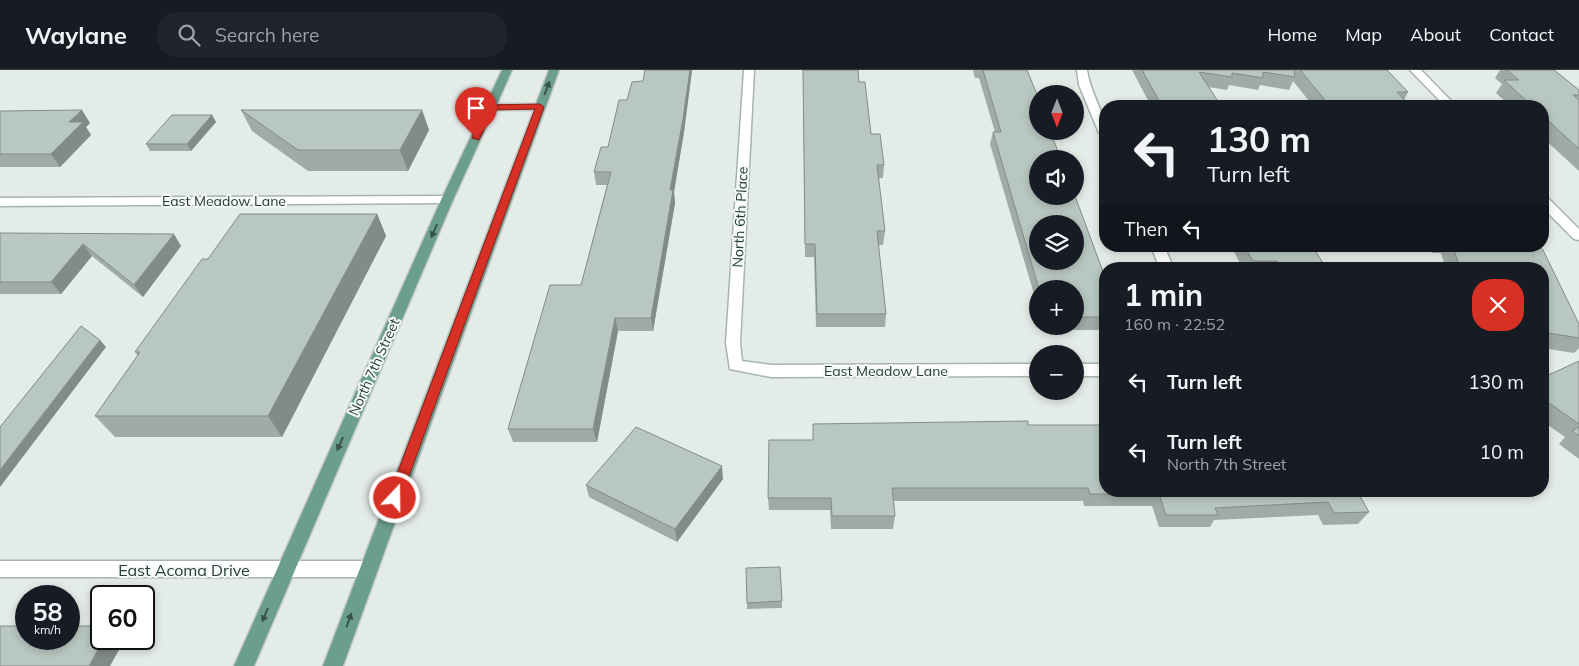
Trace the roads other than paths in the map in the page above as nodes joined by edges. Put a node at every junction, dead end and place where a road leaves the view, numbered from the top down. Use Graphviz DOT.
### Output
graph roads {
  1 [pos="507,70"];
  2 [pos="554,70"];
  3 [pos="749,70"];
  4 [pos="1082,70"];
  5 [pos="1415,70"];
  6 [pos="1445,100"];
  7 [pos="491,107"];
  8 [pos="540,107"];
  9 [pos="1099,119"];
  10 [pos="447,200"];
  11 [pos="0,202"];
  12 [pos="1549,206"];
  13 [pos="1579,236"];
  14 [pos="735,365"];
  15 [pos="1029,370"];
  16 [pos="1084,370"];
  17 [pos="1099,370"];
  18 [pos="0,569"];
  19 [pos="285,570"];
  20 [pos="368,570"];
  21 [pos="244,666"];
  22 [pos="333,666"];
  1 -- 7 [label="main road, North 7th Street"];
  8 -- 2 [label="main road, one-way"];
  3 -- 14 [label="street, North 6th Place"];
  4 -- 9 [label="street"];
  5 -- 6 [label="street"];
  7 -- 8 [label="main road"];
  7 -- 10 [label="main road, North 7th Street"];
  8 -- 20 [label="main road"];
  10 -- 11 [label="street, East Meadow Lane"];
  10 -- 19 [label="main road, North 7th Street, one-way"];
  12 -- 13 [label="street"];
  14 -- 15 [label="street, East Meadow Lane"];
  16 -- 17 [label="street"];
  18 -- 19 [label="street, East Acoma Drive"];
  19 -- 20 [label="street, East Acoma Drive"];
  19 -- 21 [label="main road, North 7th Street, one-way"];
  22 -- 20 [label="main road, one-way"];
}
